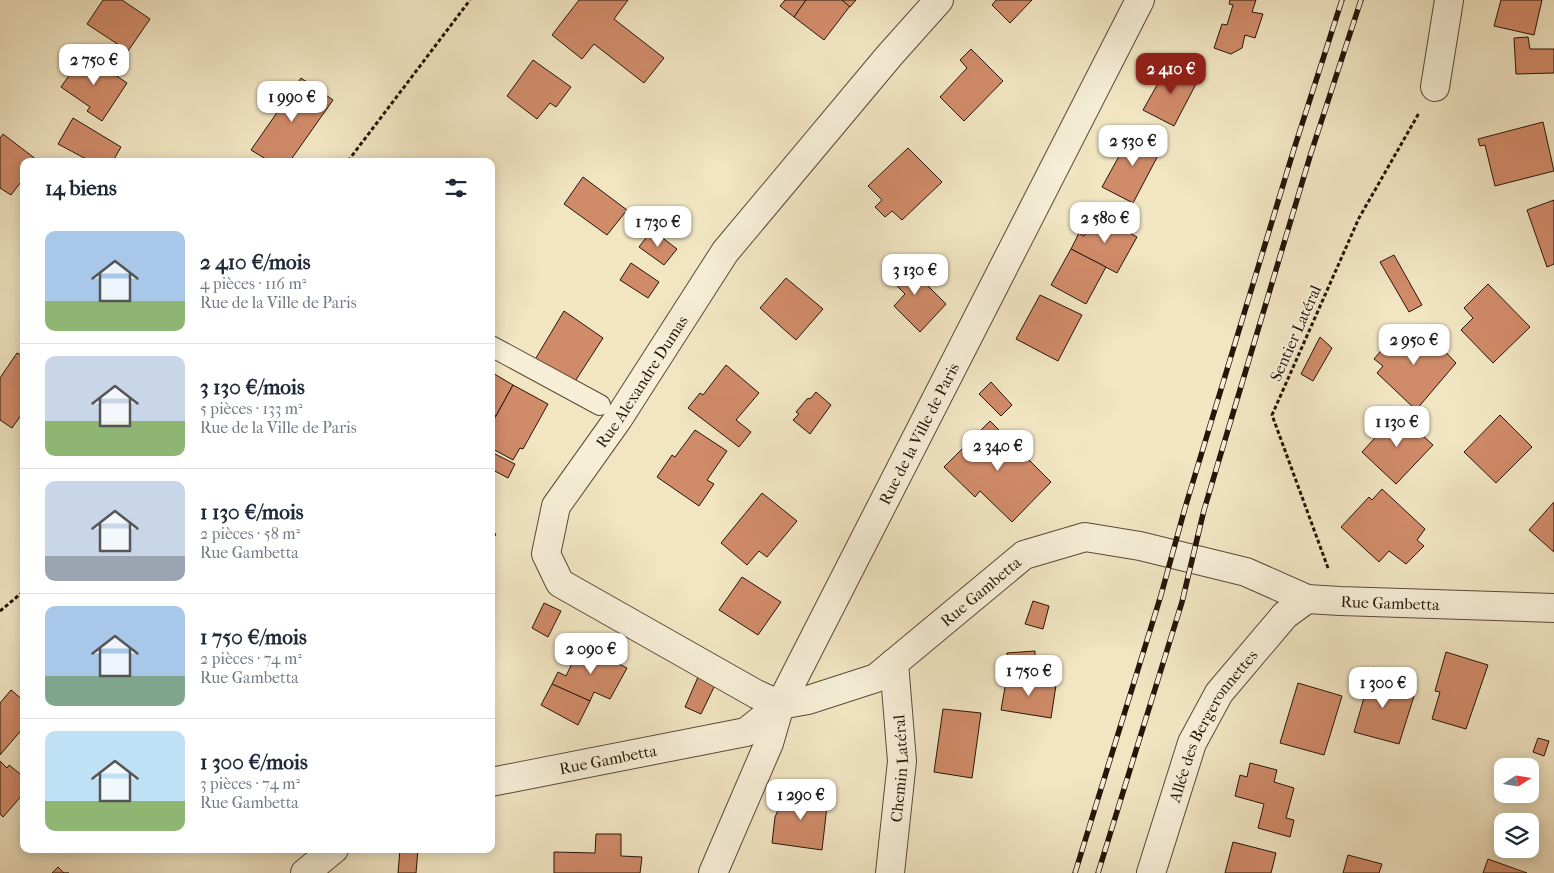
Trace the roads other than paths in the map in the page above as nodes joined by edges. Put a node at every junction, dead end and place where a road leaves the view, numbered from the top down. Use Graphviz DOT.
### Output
graph roads {
  1 [pos="938,0"];
  2 [pos="1140,0"];
  3 [pos="1449,0"];
  4 [pos="1435,87"];
  5 [pos="495,348"];
  6 [pos="600,405"];
  7 [pos="1307,599"];
  8 [pos="1554,608"];
  9 [pos="894,663"];
  10 [pos="780,705"];
  11 [pos="495,781"];
  12 [pos="329,853"];
  13 [pos="305,873"];
  14 [pos="713,873"];
  15 [pos="890,873"];
  16 [pos="1151,873"];
  1 -- 10 [label="street, Rue Alexandre Dumas"];
  2 -- 10 [label="street, Rue de la Ville de Paris"];
  3 -- 4 [label="street"];
  5 -- 6 [label="lane"];
  7 -- 8 [label="street, Rue Gambetta"];
  7 -- 9 [label="street, Rue Gambetta"];
  7 -- 16 [label="street, Allée des Bergeronnettes"];
  9 -- 10 [label="street, Rue Gambetta"];
  9 -- 15 [label="street, Chemin Latéral"];
  10 -- 11 [label="street, Rue Gambetta"];
  10 -- 14 [label="street, Rue de la Ville de Paris"];
  12 -- 13 [label="street"];
}
